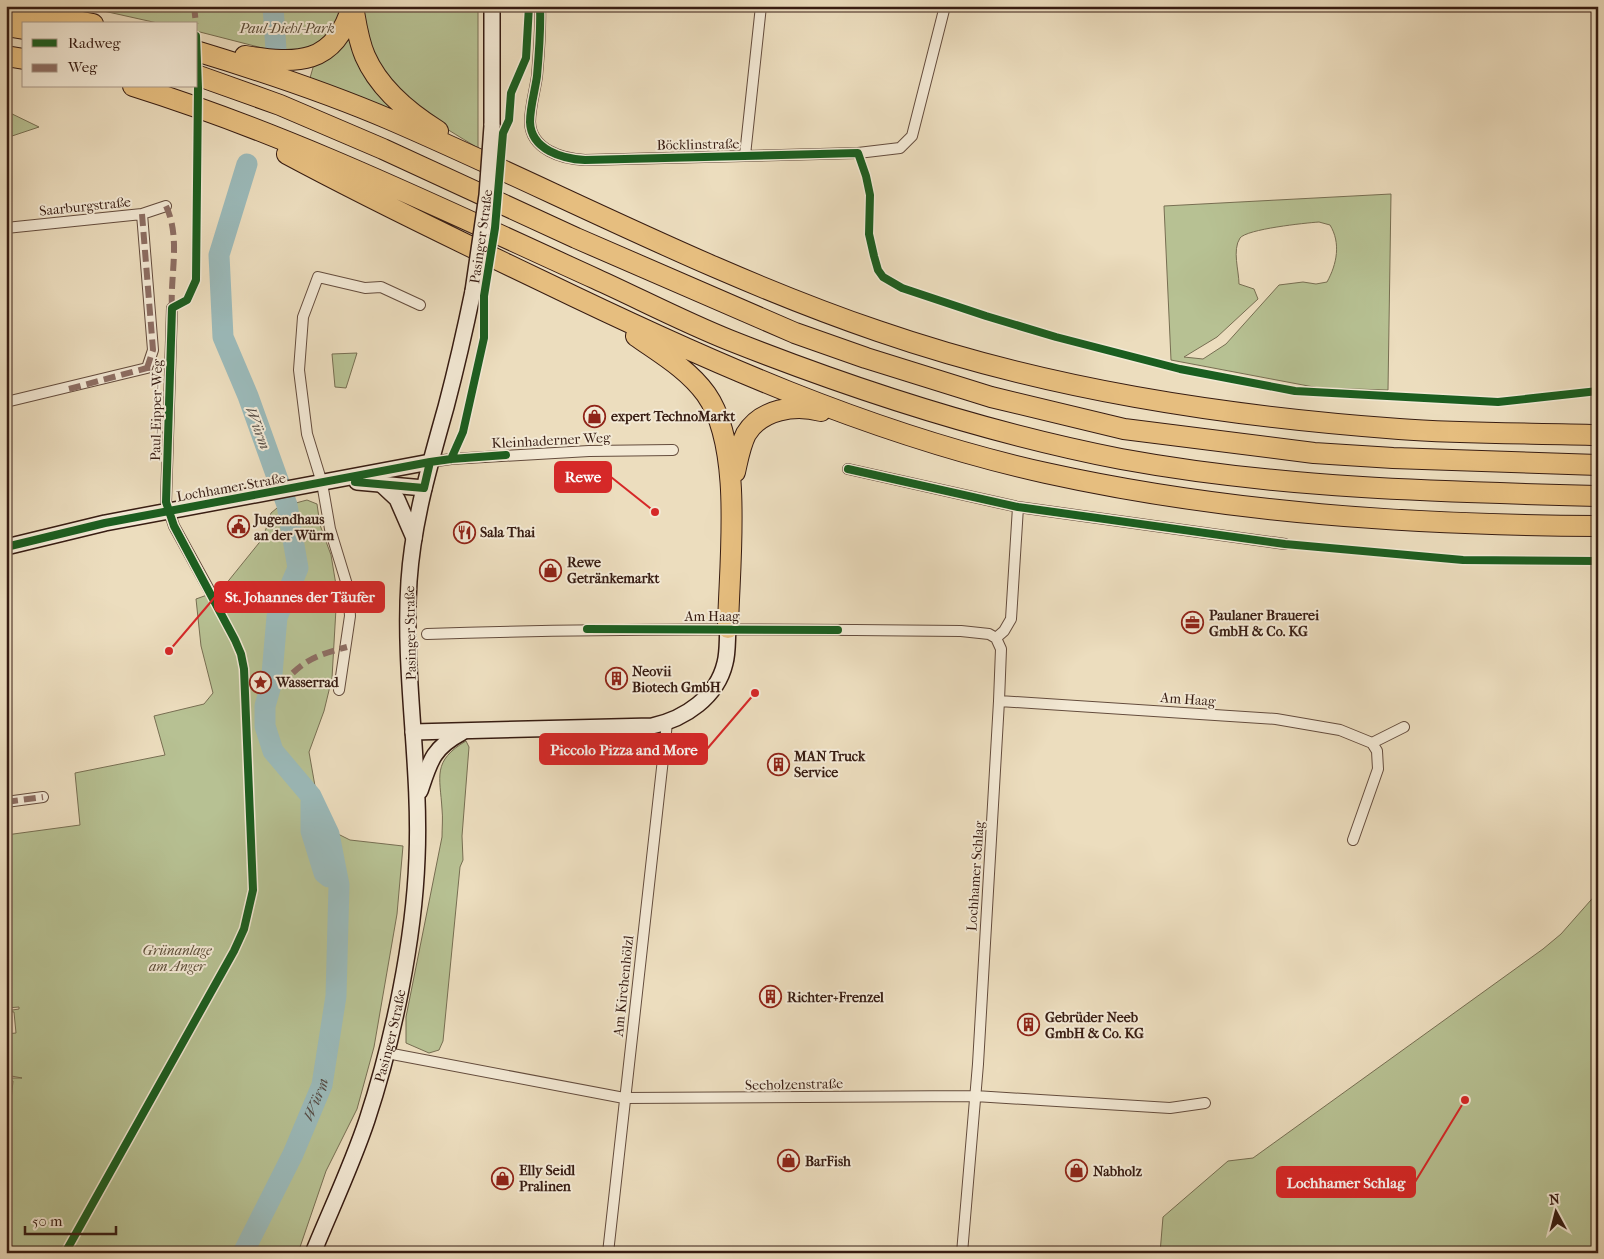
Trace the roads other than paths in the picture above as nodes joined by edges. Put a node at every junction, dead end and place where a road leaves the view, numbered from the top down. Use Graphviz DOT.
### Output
graph roads {
  1 [pos="352,6"];
  2 [pos="492,6"];
  3 [pos="540,6"];
  4 [pos="761,6"];
  5 [pos="945,6"];
  6 [pos="6,11"];
  7 [pos="82,22"];
  8 [pos="6,26"];
  9 [pos="22,29"];
  10 [pos="198,50"];
  11 [pos="198,51"];
  12 [pos="6,56"];
  13 [pos="22,59"];
  14 [pos="198,76"];
  15 [pos="139,88"];
  16 [pos="210,112"];
  17 [pos="745,156"];
  18 [pos="478,159"];
  19 [pos="166,206"];
  20 [pos="142,214"];
  21 [pos="6,228"];
  22 [pos="420,306"];
  23 [pos="172,308"];
  24 [pos="602,311"];
  25 [pos="6,402"];
  26 [pos="869,422"];
  27 [pos="1598,435"];
  28 [pos="673,450"];
  29 [pos="430,462"];
  30 [pos="1598,464"];
  31 [pos="848,469"];
  32 [pos="343,480"];
  33 [pos="322,483"];
  34 [pos="382,485"];
  35 [pos="424,488"];
  36 [pos="731,489"];
  37 [pos="1598,496"];
  38 [pos="1018,507"];
  39 [pos="169,511"];
  40 [pos="1598,526"];
  41 [pos="414,538"];
  42 [pos="1285,544"];
  43 [pos="6,546"];
  44 [pos="219,608"];
  45 [pos="728,628"];
  46 [pos="427,634"];
  47 [pos="996,638"];
  48 [pos="339,690"];
  49 [pos="1000,701"];
  50 [pos="667,723"];
  51 [pos="1404,728"];
  52 [pos="413,732"];
  53 [pos="463,732"];
  54 [pos="1372,743"];
  55 [pos="43,796"];
  56 [pos="418,799"];
  57 [pos="6,802"];
  58 [pos="1353,840"];
  59 [pos="387,1054"];
  60 [pos="975,1096"];
  61 [pos="624,1098"];
  62 [pos="1205,1103"];
  63 [pos="313,1253"];
  64 [pos="608,1253"];
  65 [pos="962,1253"];
  1 -- 10 [label="highway"];
  1 -- 18 [label="highway"];
  2 -- 29 [label="main road, Pasinger Straße, bridge"];
  3 -- 17 [label="street, Böcklinstraße"];
  4 -- 17 [label="street"];
  5 -- 17 [label="street, Böcklinstraße"];
  6 -- 7 [label="highway"];
  8 -- 9 [label="highway"];
  11 -- 18 [label="highway"];
  12 -- 13 [label="highway"];
  14 -- 30 [label="highway"];
  15 -- 16 [label="highway"];
  16 -- 24 [label="highway"];
  16 -- 37 [label="highway"];
  18 -- 27 [label="highway"];
  19 -- 20 [label="street, Saarburgstraße"];
  20 -- 21 [label="street, Saarburgstraße"];
  20 -- 25 [label="street, Paul-Eipper-Weg"];
  22 -- 33 [label="street"];
  23 -- 39 [label="street, Paul-Eipper-Weg"];
  24 -- 26 [label="highway"];
  24 -- 36 [label="highway"];
  26 -- 36 [label="highway"];
  26 -- 40 [label="highway"];
  28 -- 29 [label="street, Kleinhaderner Weg"];
  29 -- 32 [label="main road, Lochhamer Straße"];
  29 -- 35 [label="main road, Pasinger Straße"];
  31 -- 38 [label="street"];
  32 -- 33 [label="main road, Lochhamer Straße"];
  32 -- 34 [label="main road, Lochhamer Straße"];
  33 -- 39 [label="main road, Lochhamer Straße"];
  33 -- 48 [label="street"];
  34 -- 35 [label="main road, Lochhamer Straße"];
  34 -- 41 [label="main road"];
  35 -- 41 [label="main road, Pasinger Straße"];
  36 -- 45 [label="highway"];
  38 -- 42 [label="street"];
  38 -- 47 [label="street"];
  39 -- 43 [label="main road, Lochhamer Straße"];
  39 -- 44 [label="street, Paul-Eipper-Weg"];
  41 -- 52 [label="main road, Pasinger Straße"];
  45 -- 46 [label="street, Am Haag"];
  45 -- 47 [label="street, Am Haag"];
  45 -- 50 [label="main road"];
  47 -- 49 [label="street, Lochhamer Schlag"];
  49 -- 54 [label="street, Am Haag"];
  49 -- 60 [label="street, Lochhamer Schlag"];
  50 -- 53 [label="main road"];
  50 -- 61 [label="street, Am Kirchenhölzl"];
  51 -- 54 [label="street"];
  52 -- 53 [label="main road"];
  52 -- 56 [label="main road, Pasinger Straße"];
  53 -- 56 [label="main road"];
  54 -- 58 [label="street"];
  55 -- 57 [label="street"];
  56 -- 59 [label="main road, Pasinger Straße"];
  59 -- 61 [label="street, Seeholzenstraße"];
  59 -- 63 [label="main road, Pasinger Straße"];
  60 -- 61 [label="street, Seeholzenstraße"];
  60 -- 62 [label="street, Seeholzenstraße"];
  60 -- 65 [label="street, Lochhamer Schlag"];
  61 -- 64 [label="street, Am Kirchenhölzl"];
}
